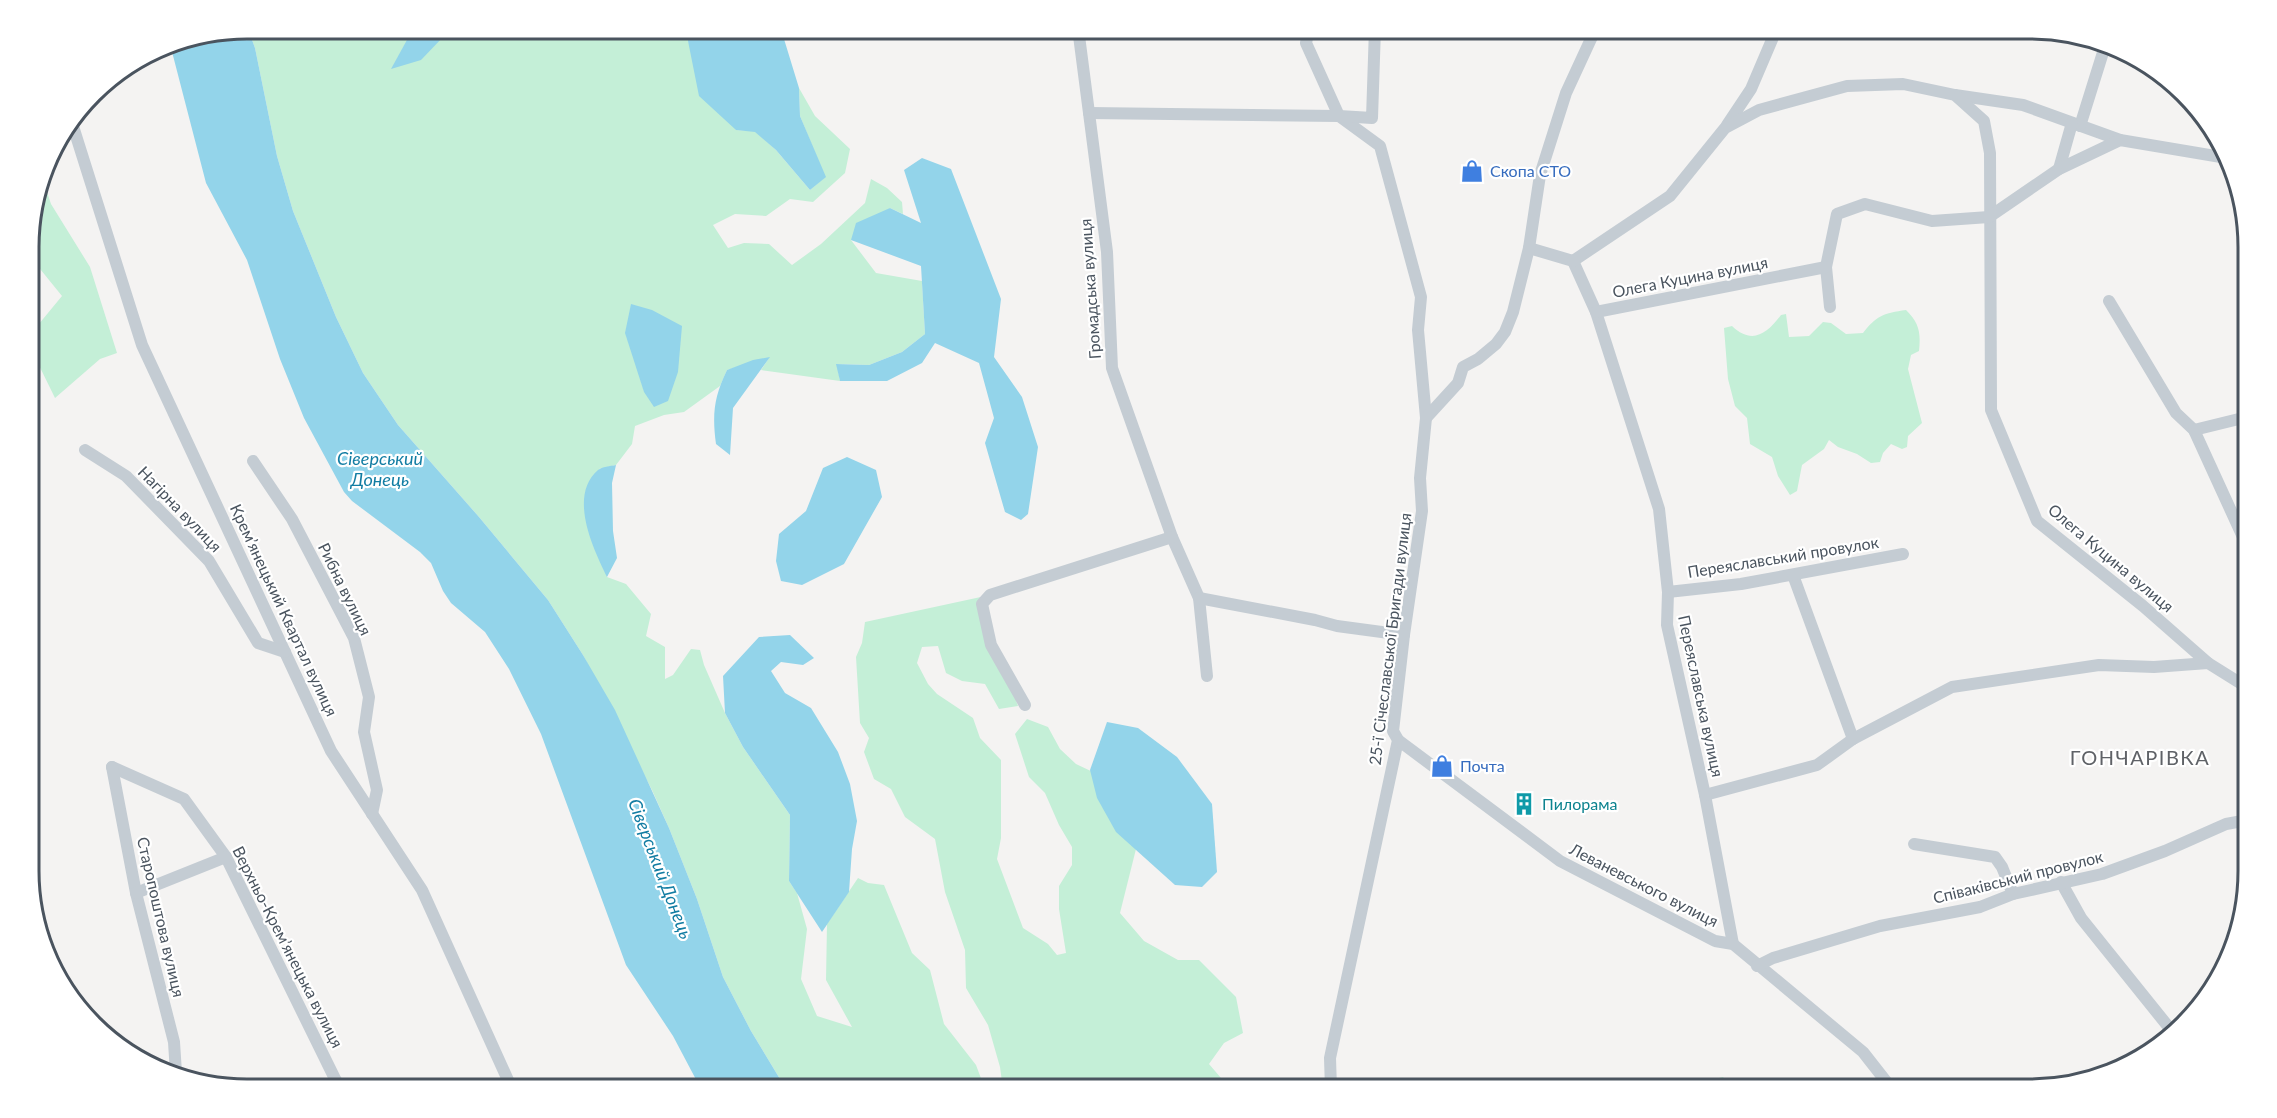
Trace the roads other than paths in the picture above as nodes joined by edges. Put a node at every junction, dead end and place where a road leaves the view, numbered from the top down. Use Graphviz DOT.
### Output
graph roads {
  1 [pos="1079,39"];
  2 [pos="1307,39"];
  3 [pos="1375,39"];
  4 [pos="1591,39"];
  5 [pos="1772,39"];
  6 [pos="2103,52"];
  7 [pos="1955,95"];
  8 [pos="1089,113"];
  9 [pos="1339,116"];
  10 [pos="2076,124"];
  11 [pos="1725,129"];
  12 [pos="75,131"];
  13 [pos="2120,140"];
  14 [pos="2217,156"];
  15 [pos="2059,169"];
  16 [pos="1989,217"];
  17 [pos="1529,248"];
  18 [pos="1573,261"];
  19 [pos="1826,267"];
  20 [pos="2109,301"];
  21 [pos="1830,308"];
  22 [pos="1596,312"];
  23 [pos="1426,418"];
  24 [pos="2238,419"];
  25 [pos="2194,430"];
  26 [pos="85,450"];
  27 [pos="252,461"];
  28 [pos="2238,526"];
  29 [pos="1172,537"];
  30 [pos="1903,554"];
  31 [pos="1793,575"];
  32 [pos="1668,592"];
  33 [pos="1199,598"];
  34 [pos="1404,635"];
  35 [pos="285,652"];
  36 [pos="2208,663"];
  37 [pos="1207,676"];
  38 [pos="2238,682"];
  39 [pos="1025,705"];
  40 [pos="1398,740"];
  41 [pos="1853,740"];
  42 [pos="112,767"];
  43 [pos="1706,795"];
  44 [pos="372,814"];
  45 [pos="2238,822"];
  46 [pos="1914,844"];
  47 [pos="226,857"];
  48 [pos="2061,882"];
  49 [pos="136,893"];
  50 [pos="2013,894"];
  51 [pos="1733,944"];
  52 [pos="1757,966"];
  53 [pos="2168,1026"];
  54 [pos="176,1066"];
  55 [pos="335,1079"];
  56 [pos="507,1079"];
  57 [pos="1331,1079"];
  58 [pos="1884,1079"];
  1 -- 8 [label="street, Громадська вулиця"];
  2 -- 9 [label="street"];
  3 -- 9 [label="street"];
  4 -- 17 [label="street"];
  5 -- 11 [label="street"];
  6 -- 10 [label="street"];
  7 -- 10 [label="street"];
  7 -- 11 [label="street"];
  7 -- 16 [label="street, Олега Куцина вулиця"];
  8 -- 9 [label="street"];
  8 -- 29 [label="street, Громадська вулиця"];
  9 -- 23 [label="street, 25-ї Січеславської Бригади вулиця"];
  10 -- 13 [label="street"];
  10 -- 15 [label="street"];
  11 -- 18 [label="street"];
  12 -- 35 [label="street, Крем’янецький Квартал вулиця"];
  13 -- 14 [label="street"];
  13 -- 15 [label="street"];
  15 -- 16 [label="street"];
  16 -- 19 [label="street"];
  16 -- 36 [label="street, Олега Куцина вулиця"];
  17 -- 18 [label="street"];
  17 -- 23 [label="street"];
  18 -- 22 [label="street, Переяславська вулиця"];
  19 -- 21 [label="street"];
  19 -- 22 [label="street, Олега Куцина вулиця"];
  20 -- 25 [label="street"];
  22 -- 32 [label="street, Переяславська вулиця"];
  23 -- 34 [label="street, 25-ї Січеславської Бригади вулиця"];
  24 -- 25 [label="street"];
  25 -- 28 [label="street"];
  26 -- 35 [label="street, Нагірна вулиця"];
  27 -- 44 [label="street, Рибна вулиця"];
  29 -- 33 [label="street, Громадська вулиця"];
  29 -- 39 [label="street"];
  30 -- 31 [label="street, Переяславський провулок"];
  31 -- 32 [label="street, Переяславський провулок"];
  31 -- 41 [label="street"];
  32 -- 43 [label="street, Переяславська вулиця"];
  33 -- 34 [label="street"];
  33 -- 37 [label="street, Громадська вулиця"];
  34 -- 40 [label="street, 25-ї Січеславської Бригади вулиця"];
  35 -- 44 [label="street, Крем’янецький Квартал вулиця"];
  36 -- 38 [label="street, Олега Куцина вулиця"];
  36 -- 41 [label="street"];
  40 -- 51 [label="street, Леваневського вулиця"];
  40 -- 57 [label="street, 25-ї Січеславської Бригади вулиця"];
  41 -- 43 [label="street"];
  42 -- 47 [label="street, Верхньо-Крем’янецька вулиця"];
  42 -- 49 [label="street, Старопоштова вулиця"];
  43 -- 51 [label="street, Переяславська вулиця"];
  44 -- 56 [label="street, Крем’янецький Квартал вулиця"];
  45 -- 48 [label="street, Співаківський провулок"];
  46 -- 50 [label="street"];
  47 -- 49 [label="street"];
  47 -- 55 [label="street, Верхньо-Крем’янецька вулиця"];
  48 -- 50 [label="street, Співаківський провулок"];
  48 -- 53 [label="street"];
  49 -- 54 [label="street, Старопоштова вулиця"];
  50 -- 52 [label="street, Співаківський провулок"];
  51 -- 52 [label="street, Леваневського вулиця"];
  52 -- 58 [label="street, Леваневського вулиця"];
}
